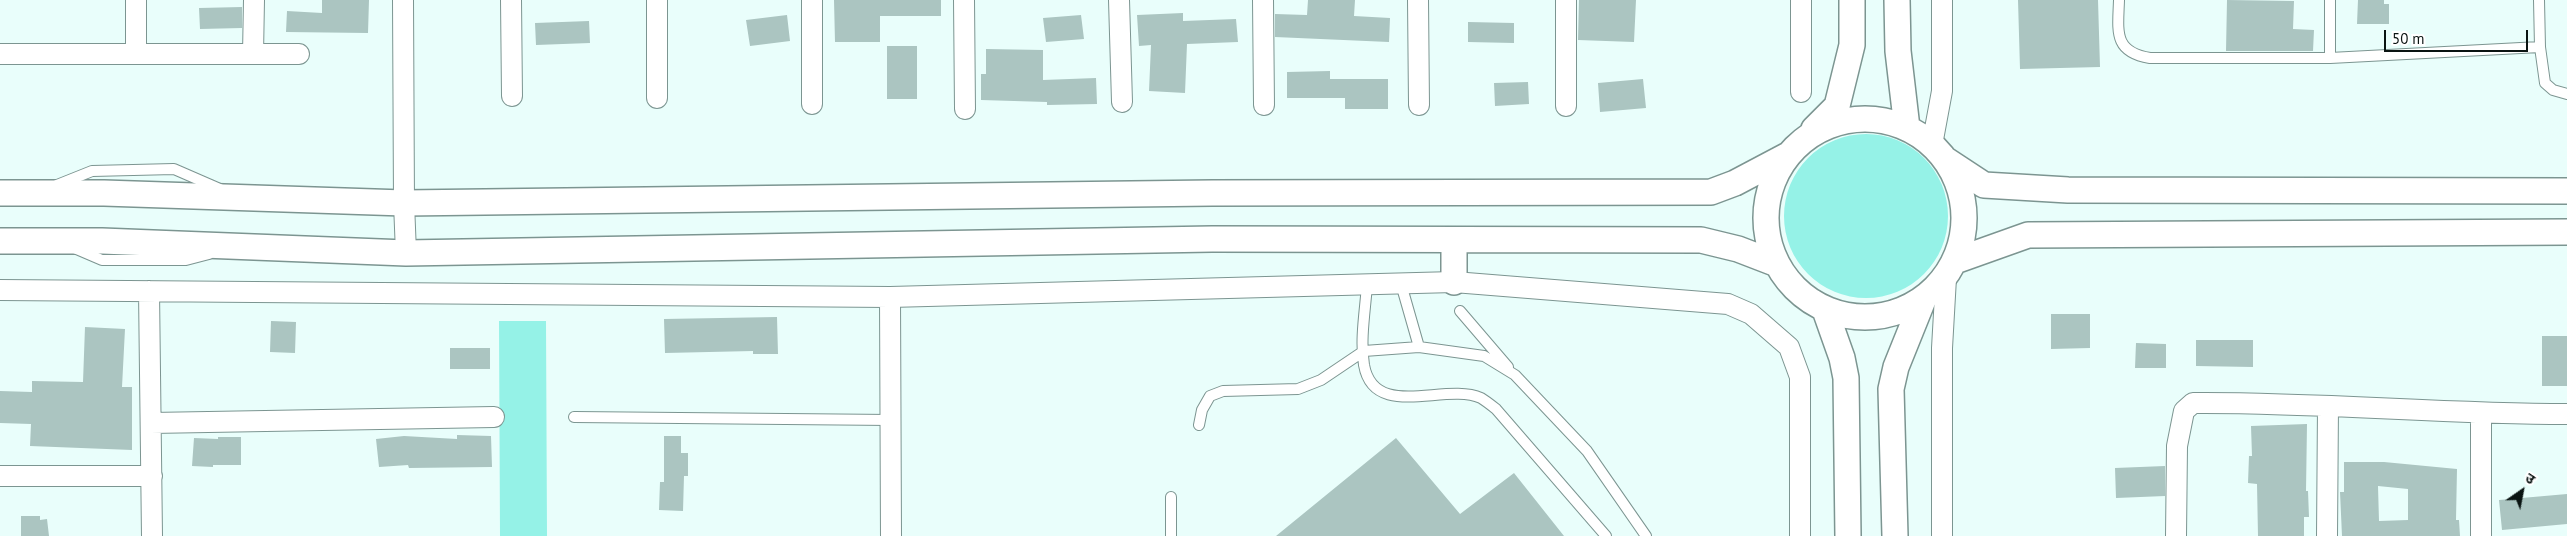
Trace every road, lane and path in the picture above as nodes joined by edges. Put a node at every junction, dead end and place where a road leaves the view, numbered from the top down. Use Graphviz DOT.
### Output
graph roads {
  1 [pos="136,0"];
  2 [pos="254,0"];
  3 [pos="403,0"];
  4 [pos="511,0"];
  5 [pos="657,0"];
  6 [pos="812,0"];
  7 [pos="964,0"];
  8 [pos="1119,0"];
  9 [pos="1263,0"];
  10 [pos="1418,0"];
  11 [pos="1566,0"];
  12 [pos="1801,0"];
  13 [pos="1852,0"];
  14 [pos="1897,0"];
  15 [pos="1942,0"];
  16 [pos="2119,0"];
  17 [pos="2330,0"];
  18 [pos="2539,0"];
  19 [pos="2540,48"];
  20 [pos="0,54"];
  21 [pos="136,54"];
  22 [pos="254,54"];
  23 [pos="299,54"];
  24 [pos="2330,58"];
  25 [pos="1801,92"];
  26 [pos="2567,94"];
  27 [pos="512,96"];
  28 [pos="657,98"];
  29 [pos="1122,102"];
  30 [pos="812,104"];
  31 [pos="1264,105"];
  32 [pos="1419,106"];
  33 [pos="1566,106"];
  34 [pos="964,109"];
  35 [pos="1907,128"];
  36 [pos="1794,149"];
  37 [pos="1939,152"];
  38 [pos="2567,191"];
  39 [pos="0,193"];
  40 [pos="404,203"];
  41 [pos="2567,232"];
  42 [pos="1454,240"];
  43 [pos="0,241"];
  44 [pos="406,254"];
  45 [pos="1777,264"];
  46 [pos="1950,269"];
  47 [pos="1454,282"];
  48 [pos="1401,284"];
  49 [pos="1367,285"];
  50 [pos="0,290"];
  51 [pos="149,291"];
  52 [pos="890,297"];
  53 [pos="1923,300"];
  54 [pos="1460,310"];
  55 [pos="1825,310"];
  56 [pos="1419,347"];
  57 [pos="1364,351"];
  58 [pos="1515,375"];
  59 [pos="2328,406"];
  60 [pos="2481,414"];
  61 [pos="2567,414"];
  62 [pos="494,417"];
  63 [pos="574,418"];
  64 [pos="891,420"];
  65 [pos="151,423"];
  66 [pos="1199,426"];
  67 [pos="0,476"];
  68 [pos="152,476"];
  69 [pos="1171,497"];
  70 [pos="152,536"];
  71 [pos="891,536"];
  72 [pos="1171,536"];
  73 [pos="1606,536"];
  74 [pos="1646,536"];
  75 [pos="1800,536"];
  76 [pos="1848,536"];
  77 [pos="1895,536"];
  78 [pos="1942,536"];
  79 [pos="2176,536"];
  80 [pos="2327,536"];
  81 [pos="2481,536"];
  1 -- 21 [label="street"];
  2 -- 22 [label="street"];
  3 -- 40 [label="street"];
  4 -- 27 [label="street"];
  5 -- 28 [label="street"];
  6 -- 30 [label="street"];
  7 -- 34 [label="street"];
  8 -- 29 [label="street"];
  9 -- 31 [label="street"];
  10 -- 32 [label="street"];
  11 -- 33 [label="street"];
  12 -- 25 [label="street"];
  13 -- 36 [label="street"];
  14 -- 35 [label="street"];
  15 -- 37 [label="street"];
  16 -- 24 [label="lane"];
  17 -- 24 [label="lane"];
  18 -- 19 [label="lane"];
  19 -- 24 [label="lane"];
  19 -- 26 [label="lane"];
  20 -- 21 [label="street"];
  21 -- 22 [label="street"];
  22 -- 23 [label="street"];
  35 -- 36 [label="street"];
  35 -- 37 [label="street"];
  36 -- 40 [label="street"];
  36 -- 45 [label="street"];
  37 -- 38 [label="street"];
  37 -- 46 [label="street"];
  39 -- 40 [label="street"];
  40 -- 44 [label="street"];
  41 -- 46 [label="street"];
  42 -- 44 [label="street"];
  42 -- 45 [label="street"];
  42 -- 47 [label="street"];
  43 -- 44 [label="street"];
  45 -- 55 [label="street"];
  46 -- 53 [label="street"];
  46 -- 78 [label="street"];
  47 -- 48 [label="street"];
  47 -- 75 [label="street"];
  48 -- 49 [label="street"];
  48 -- 56 [label="lane"];
  49 -- 52 [label="street"];
  49 -- 57 [label="lane"];
  50 -- 51 [label="street"];
  51 -- 52 [label="street"];
  51 -- 65 [label="street"];
  52 -- 64 [label="street"];
  53 -- 55 [label="street"];
  53 -- 77 [label="street"];
  54 -- 58 [label="lane"];
  55 -- 76 [label="street"];
  56 -- 57 [label="lane"];
  56 -- 58 [label="lane"];
  57 -- 66 [label="lane"];
  57 -- 73 [label="lane"];
  58 -- 74 [label="lane"];
  59 -- 60 [label="street"];
  59 -- 79 [label="street"];
  59 -- 80 [label="street"];
  60 -- 61 [label="street"];
  60 -- 81 [label="street"];
  62 -- 65 [label="street"];
  63 -- 64 [label="lane"];
  64 -- 71 [label="street"];
  65 -- 68 [label="street"];
  67 -- 68 [label="street"];
  68 -- 70 [label="street"];
  69 -- 72 [label="lane"];
}
